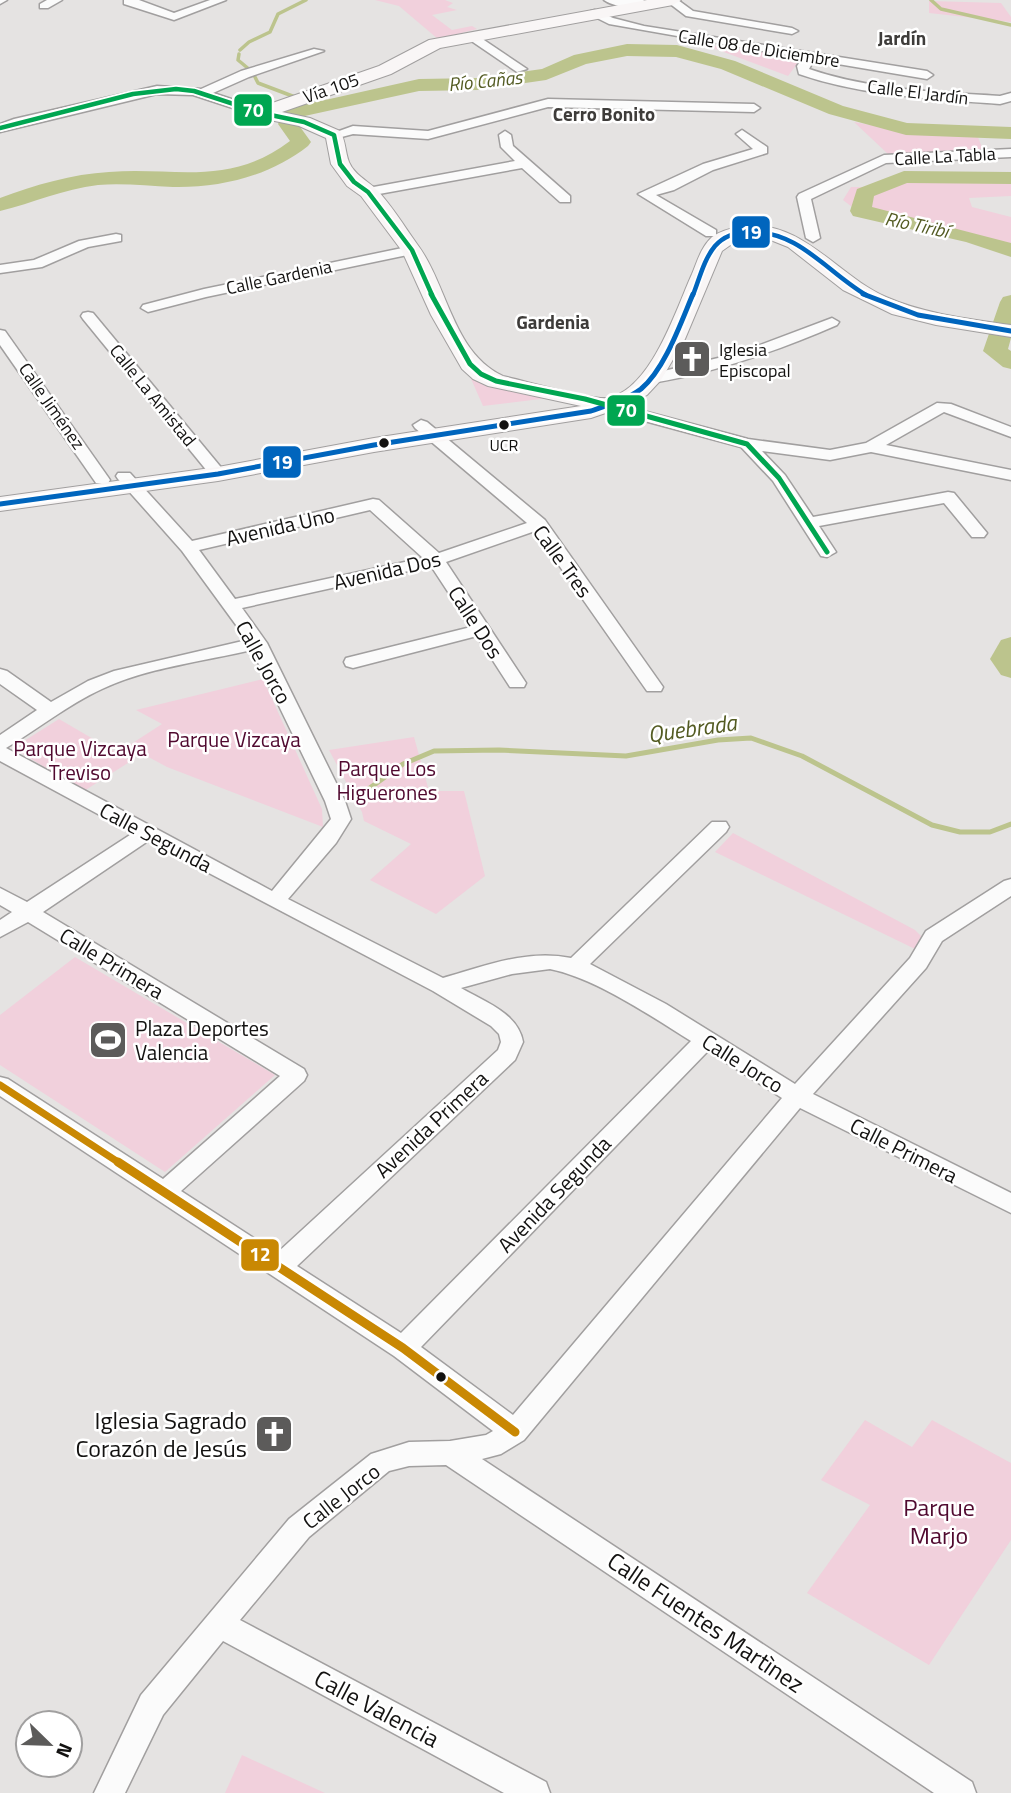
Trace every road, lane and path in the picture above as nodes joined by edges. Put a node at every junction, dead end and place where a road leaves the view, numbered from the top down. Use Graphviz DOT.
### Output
graph roads {
  1 [pos="56,0"];
  2 [pos="133,0"];
  3 [pos="220,0"];
  4 [pos="611,0"];
  5 [pos="672,0"];
  6 [pos="642,4"];
  7 [pos="44,6"];
  8 [pos="594,13"];
  9 [pos="792,31"];
  10 [pos="471,36"];
  11 [pos="318,51"];
  12 [pos="811,56"];
  13 [pos="521,69"];
  14 [pos="927,75"];
  15 [pos="201,94"];
  16 [pos="1011,97"];
  17 [pos="754,108"];
  18 [pos="261,113"];
  19 [pos="0,115"];
  20 [pos="18,122"];
  21 [pos="0,128"];
  22 [pos="742,134"];
  23 [pos="334,135"];
  24 [pos="505,135"];
  25 [pos="1011,153"];
  26 [pos="526,163"];
  27 [pos="368,192"];
  28 [pos="565,199"];
  29 [pos="711,233"];
  30 [pos="116,238"];
  31 [pos="813,238"];
  32 [pos="412,250"];
  33 [pos="0,269"];
  34 [pos="148,308"];
  35 [pos="88,316"];
  36 [pos="832,322"];
  37 [pos="972,322"];
  38 [pos="1011,324"];
  39 [pos="1011,331"];
  40 [pos="0,334"];
  41 [pos="652,377"];
  42 [pos="596,402"];
  43 [pos="426,430"];
  44 [pos="1011,432"];
  45 [pos="747,444"];
  46 [pos="871,447"];
  47 [pos="214,469"];
  48 [pos="1011,475"];
  49 [pos="120,481"];
  50 [pos="0,494"];
  51 [pos="373,504"];
  52 [pos="0,505"];
  53 [pos="809,523"];
  54 [pos="539,524"];
  55 [pos="978,533"];
  56 [pos="188,547"];
  57 [pos="827,551"];
  58 [pos="436,560"];
  59 [pos="232,605"];
  60 [pos="481,630"];
  61 [pos="258,643"];
  62 [pos="353,662"];
  63 [pos="0,676"];
  64 [pos="517,684"];
  65 [pos="654,687"];
  66 [pos="50,710"];
  67 [pos="0,744"];
  68 [pos="0,753"];
  69 [pos="719,827"];
  70 [pos="147,833"];
  71 [pos="1011,886"];
  72 [pos="0,895"];
  73 [pos="275,901"];
  74 [pos="26,911"];
  75 [pos="0,930"];
  76 [pos="575,965"];
  77 [pos="441,986"];
  78 [pos="706,1039"];
  79 [pos="0,1085"];
  80 [pos="797,1096"];
  81 [pos="164,1192"];
  82 [pos="1011,1204"];
  83 [pos="278,1268"];
  84 [pos="403,1348"];
  85 [pos="515,1432"];
  86 [pos="450,1452"];
  87 [pos="219,1624"];
  88 [pos="109,1793"];
  89 [pos="536,1793"];
  90 [pos="961,1793"];
  1 -- 7 [label="street"];
  2 -- 3 [label="street"];
  4 -- 6 [label="street"];
  5 -- 6 [label="main road, Vía 105"];
  5 -- 9 [label="street"];
  6 -- 8 [label="main road, Vía 105"];
  8 -- 10 [label="main road, Vía 105"];
  8 -- 12 [label="street, Calle 08 de Diciembre"];
  10 -- 13 [label="street"];
  10 -- 18 [label="main road, Vía 105"];
  11 -- 15 [label="street"];
  12 -- 14 [label="street, Calle 08 de Diciembre"];
  12 -- 16 [label="street, Calle El Jardín"];
  15 -- 18 [label="street"];
  15 -- 20 [label="street"];
  17 -- 23 [label="street"];
  18 -- 23 [label="main road, Vía 105"];
  19 -- 20 [label="street"];
  20 -- 21 [label="street"];
  22 -- 29 [label="street"];
  23 -- 27 [label="main road"];
  24 -- 26 [label="street"];
  25 -- 31 [label="street, Calle La Tabla"];
  26 -- 27 [label="street"];
  26 -- 28 [label="street"];
  27 -- 32 [label="main road"];
  29 -- 31 [label="main road"];
  29 -- 42 [label="main road"];
  30 -- 33 [label="street"];
  31 -- 37 [label="main road"];
  32 -- 34 [label="street, Calle Gardenia"];
  32 -- 42 [label="main road"];
  35 -- 47 [label="street, Calle La Amistad"];
  36 -- 41 [label="street"];
  37 -- 38 [label="main road"];
  37 -- 39 [label="main road"];
  37 -- 41 [label="main road"];
  40 -- 49 [label="street, Calle Jiménez"];
  41 -- 42 [label="main road"];
  42 -- 43 [label="main road"];
  42 -- 45 [label="street"];
  43 -- 47 [label="main road"];
  43 -- 54 [label="street, Calle Tres"];
  44 -- 46 [label="street"];
  45 -- 46 [label="street"];
  45 -- 53 [label="street"];
  46 -- 48 [label="street"];
  47 -- 49 [label="main road"];
  49 -- 50 [label="main road"];
  49 -- 52 [label="main road"];
  49 -- 56 [label="street, Calle Jorco"];
  51 -- 56 [label="street, Avenida Uno"];
  51 -- 58 [label="street, Calle Dos"];
  53 -- 55 [label="street"];
  53 -- 57 [label="street"];
  54 -- 58 [label="street, Avenida Dos"];
  54 -- 65 [label="street, Calle Tres"];
  56 -- 59 [label="street, Calle Jorco"];
  58 -- 59 [label="street, Avenida Dos"];
  58 -- 60 [label="street, Calle Dos"];
  59 -- 61 [label="street, Calle Jorco"];
  60 -- 62 [label="street"];
  60 -- 64 [label="street, Calle Dos"];
  61 -- 66 [label="street"];
  61 -- 73 [label="street, Calle Jorco"];
  63 -- 66 [label="street"];
  66 -- 67 [label="street"];
  68 -- 70 [label="street, Calle Segunda"];
  69 -- 76 [label="street"];
  70 -- 73 [label="street, Calle Segunda"];
  70 -- 74 [label="street"];
  71 -- 80 [label="street"];
  72 -- 74 [label="street, Calle Primera"];
  73 -- 77 [label="street"];
  74 -- 75 [label="street"];
  74 -- 81 [label="street, Calle Primera"];
  76 -- 77 [label="street, Calle Jorco"];
  76 -- 78 [label="street, Calle Jorco"];
  77 -- 83 [label="street, Avenida Primera"];
  78 -- 80 [label="street, Calle Jorco"];
  78 -- 84 [label="street, Avenida Segunda"];
  79 -- 81 [label="street"];
  80 -- 82 [label="street, Calle Primera"];
  80 -- 85 [label="street, Calle Jorco"];
  81 -- 83 [label="street"];
  83 -- 84 [label="street"];
  84 -- 85 [label="street"];
  85 -- 86 [label="street, Calle Jorco"];
  86 -- 87 [label="street, Calle Jorco"];
  86 -- 90 [label="street, Calle Fuentes Martìnez"];
  87 -- 88 [label="street, Calle Jorco"];
  87 -- 89 [label="street, Calle Valencia"];
}
